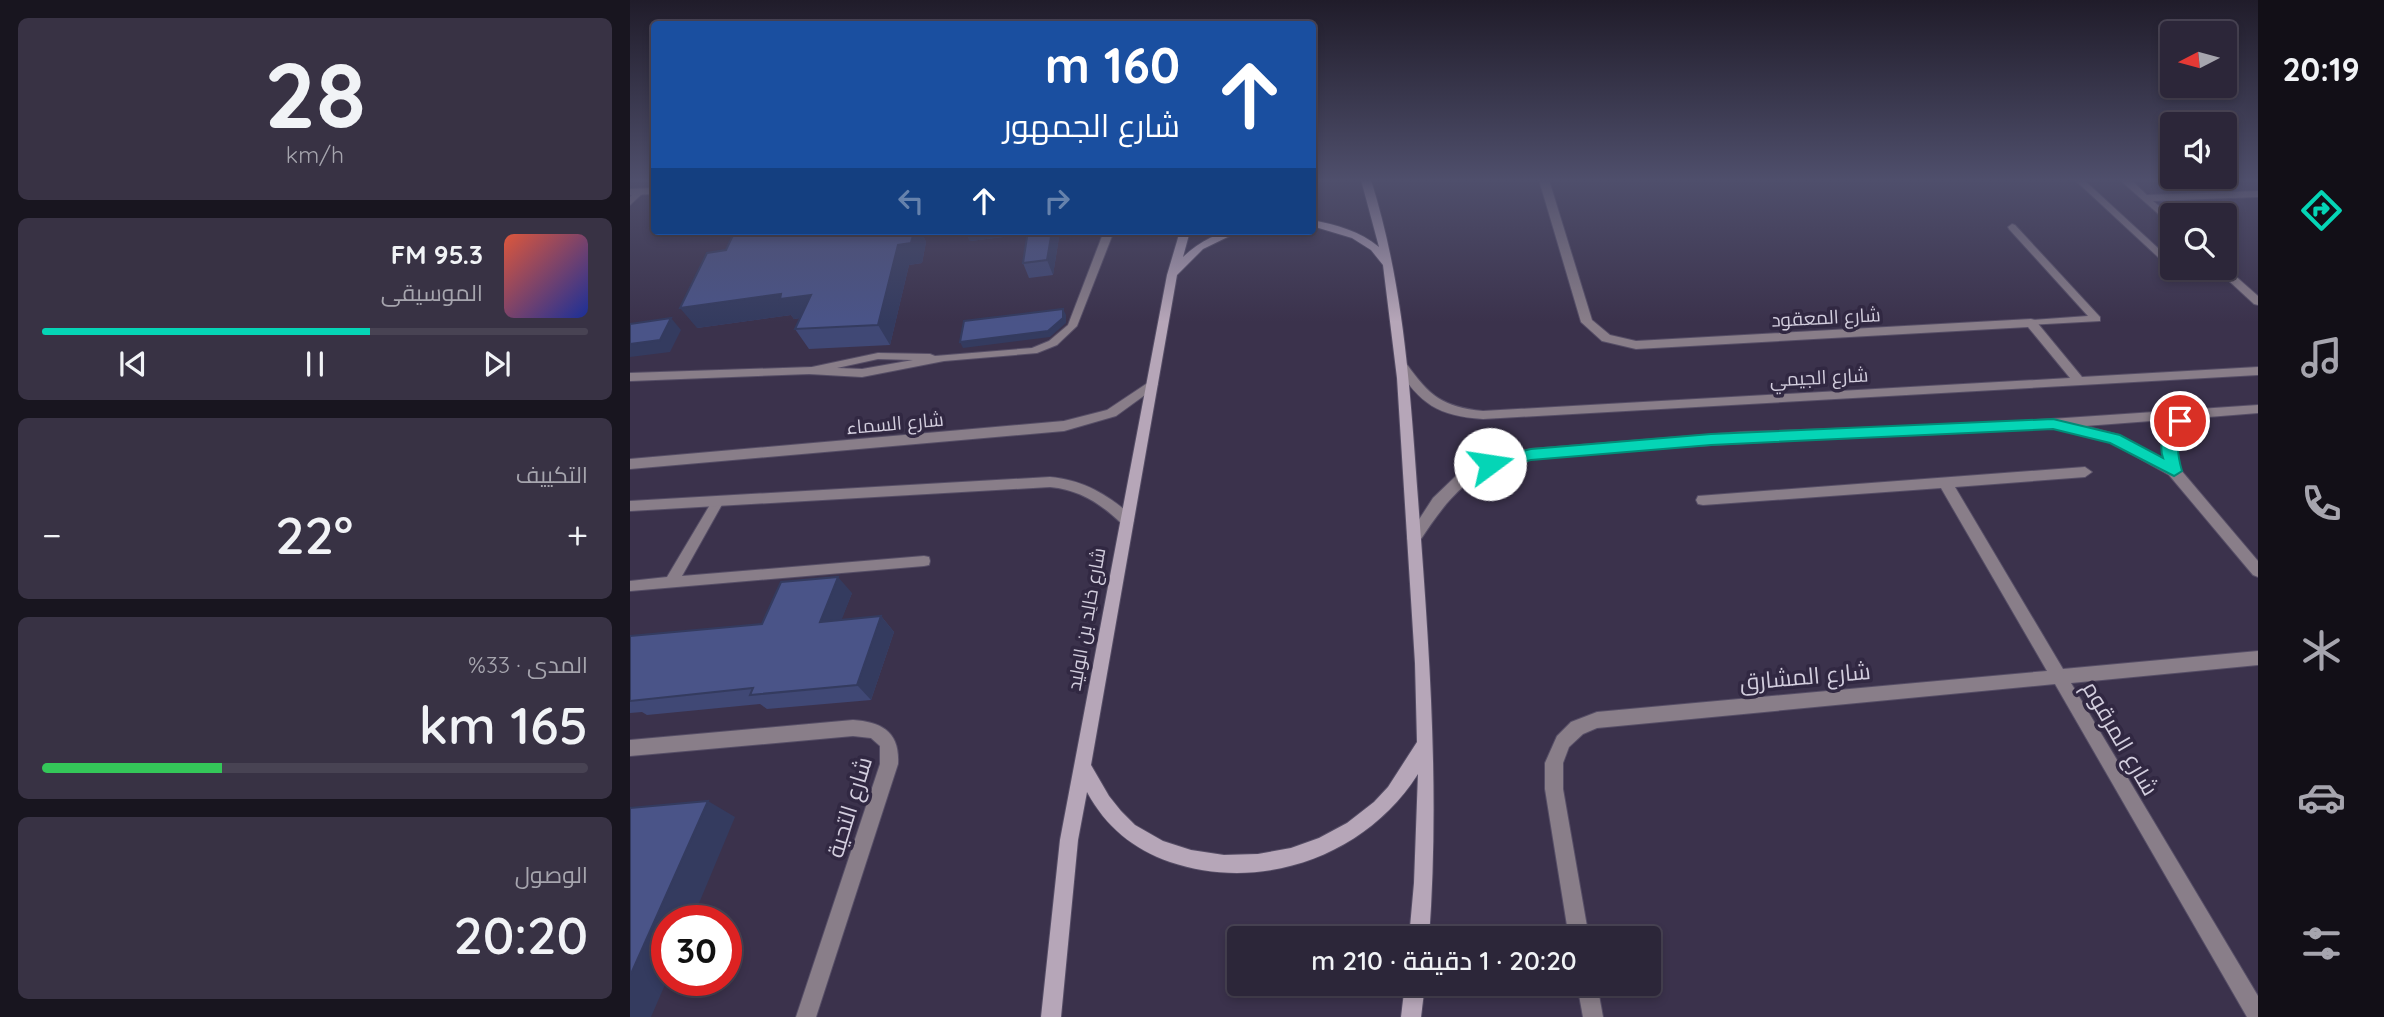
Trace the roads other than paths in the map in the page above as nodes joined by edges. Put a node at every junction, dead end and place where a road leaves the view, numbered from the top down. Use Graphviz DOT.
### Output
graph roads {
  1 [pos="1336,227"];
  2 [pos="1382,227"];
  3 [pos="1558,227"];
  4 [pos="2012,227"];
  5 [pos="2130,227"];
  6 [pos="1107,235"];
  7 [pos="1184,235"];
  8 [pos="1226,235"];
  9 [pos="2160,255"];
  10 [pos="1391,270"];
  11 [pos="1171,275"];
  12 [pos="2234,280"];
  13 [pos="2258,302"];
  14 [pos="2031,323"];
  15 [pos="1402,366"];
  16 [pos="2258,371"];
  17 [pos="630,377"];
  18 [pos="2080,382"];
  19 [pos="1152,384"];
  20 [pos="2258,409"];
  21 [pos="2196,412"];
  22 [pos="2053,424"];
  23 [pos="630,464"];
  24 [pos="2174,471"];
  25 [pos="2085,472"];
  26 [pos="1945,482"];
  27 [pos="1703,500"];
  28 [pos="718,501"];
  29 [pos="630,506"];
  30 [pos="1127,520"];
  31 [pos="1414,538"];
  32 [pos="924,561"];
  33 [pos="2258,570"];
  34 [pos="671,583"];
  35 [pos="630,586"];
  36 [pos="2258,658"];
  37 [pos="2060,677"];
  38 [pos="1428,738"];
  39 [pos="630,748"];
  40 [pos="1083,767"];
  41 [pos="1420,926"];
  42 [pos="1577,926"];
  43 [pos="1414,996"];
  44 [pos="1589,996"];
  45 [pos="2258,1016"];
  46 [pos="806,1017"];
  47 [pos="1051,1017"];
  48 [pos="1411,1017"];
  49 [pos="1592,1017"];
  1 -- 10 [label="street"];
  2 -- 10 [label="street"];
  3 -- 14 [label="street, شارع المعقود"];
  4 -- 14 [label="lane, شارع المعقود"];
  5 -- 9 [label="lane"];
  6 -- 17 [label="lane"];
  7 -- 11 [label="street, شارع خالِد بن الوليد"];
  8 -- 11 [label="street"];
  10 -- 15 [label="street"];
  11 -- 19 [label="street, شارع خالِد بن الوليد"];
  12 -- 13 [label="street"];
  14 -- 18 [label="street"];
  15 -- 18 [label="street, شارع الجيمي"];
  15 -- 31 [label="street"];
  16 -- 18 [label="street, شارع الجيمي"];
  19 -- 23 [label="street, شارع السماء"];
  19 -- 30 [label="street, شارع خالِد بن الوليد"];
  20 -- 21 [label="street"];
  21 -- 22 [label="street"];
  21 -- 24 [label="street"];
  22 -- 24 [label="street"];
  22 -- 31 [label="street"];
  24 -- 33 [label="street"];
  25 -- 26 [label="street"];
  26 -- 27 [label="street"];
  26 -- 37 [label="street, شارع المرقوم"];
  28 -- 29 [label="street"];
  28 -- 30 [label="street"];
  28 -- 34 [label="lane"];
  30 -- 40 [label="street, شارع خالِد بن الوليد"];
  31 -- 38 [label="street"];
  32 -- 34 [label="lane"];
  34 -- 35 [label="lane"];
  36 -- 37 [label="street, شارع المشارق"];
  37 -- 42 [label="street, شارع المشارق"];
  37 -- 45 [label="street, شارع المرقوم"];
  38 -- 40 [label="street"];
  38 -- 41 [label="street"];
  39 -- 46 [label="street, شارع التحية"];
  40 -- 47 [label="street, شارع خالِد بن الوليد"];
  43 -- 48 [label="street"];
  44 -- 49 [label="street"];
}
